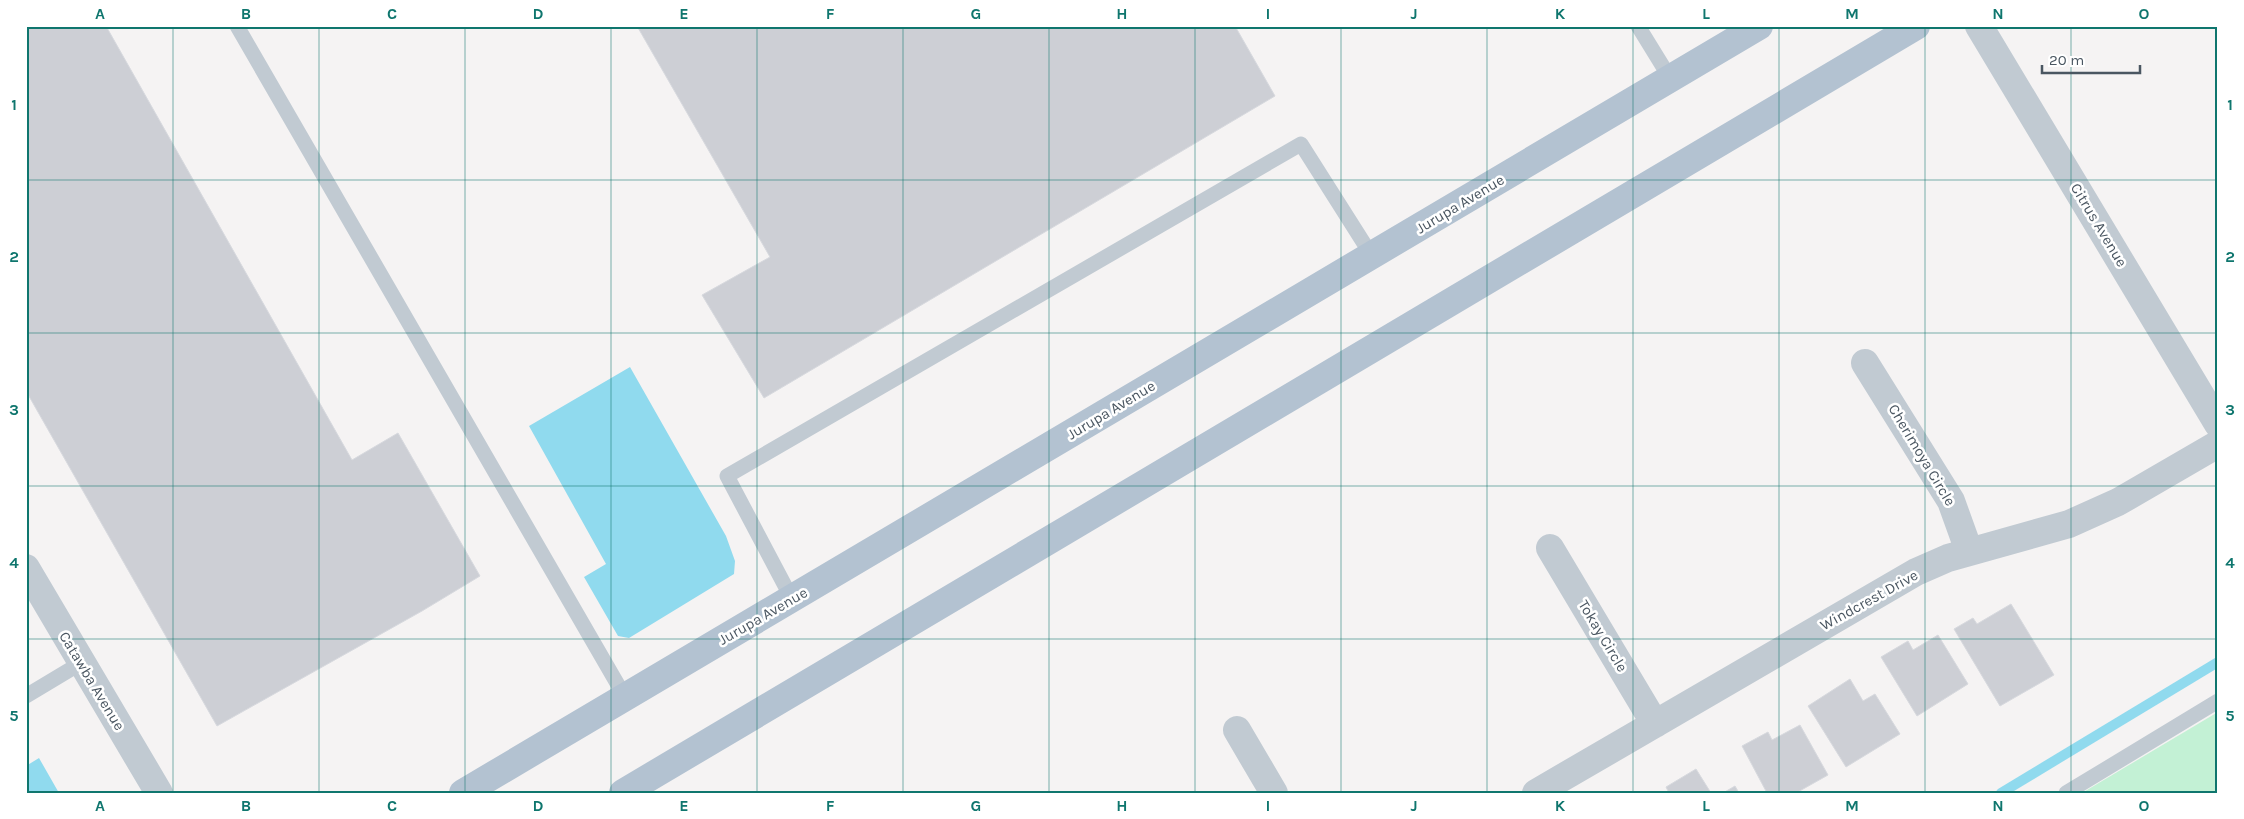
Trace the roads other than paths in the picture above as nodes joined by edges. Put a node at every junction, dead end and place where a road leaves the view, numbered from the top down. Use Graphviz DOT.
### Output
graph roads {
  1 [pos="237,26"];
  2 [pos="1638,26"];
  3 [pos="1759,26"];
  4 [pos="1916,26"];
  5 [pos="1979,26"];
  6 [pos="1670,78"];
  7 [pos="1372,256"];
  8 [pos="1865,363"];
  9 [pos="2218,424"];
  10 [pos="2218,444"];
  11 [pos="1550,548"];
  12 [pos="1969,551"];
  13 [pos="26,568"];
  14 [pos="792,599"];
  15 [pos="81,663"];
  16 [pos="26,696"];
  17 [pos="625,697"];
  18 [pos="2218,701"];
  19 [pos="1655,724"];
  20 [pos="1237,730"];
  21 [pos="159,793"];
  22 [pos="463,793"];
  23 [pos="623,793"];
  24 [pos="1274,793"];
  25 [pos="1536,793"];
  26 [pos="2066,793"];
  1 -- 17 [label="lane"];
  2 -- 6 [label="lane"];
  3 -- 6 [label="main road, Jurupa Avenue"];
  4 -- 23 [label="main road"];
  5 -- 9 [label="street, Citrus Avenue"];
  6 -- 7 [label="main road, Jurupa Avenue"];
  7 -- 14 [label="main road, Jurupa Avenue"];
  7 -- 14 [label="lane"];
  8 -- 12 [label="street, Cherimoya Circle"];
  10 -- 12 [label="street, Windcrest Drive"];
  11 -- 19 [label="street, Tokay Circle"];
  12 -- 19 [label="street, Windcrest Drive"];
  13 -- 15 [label="street, Catawba Avenue"];
  14 -- 17 [label="main road, Jurupa Avenue"];
  15 -- 16 [label="lane"];
  15 -- 21 [label="street, Catawba Avenue"];
  17 -- 22 [label="main road, Jurupa Avenue"];
  18 -- 26 [label="lane"];
  19 -- 25 [label="street, Windcrest Drive"];
  20 -- 24 [label="street"];
}
